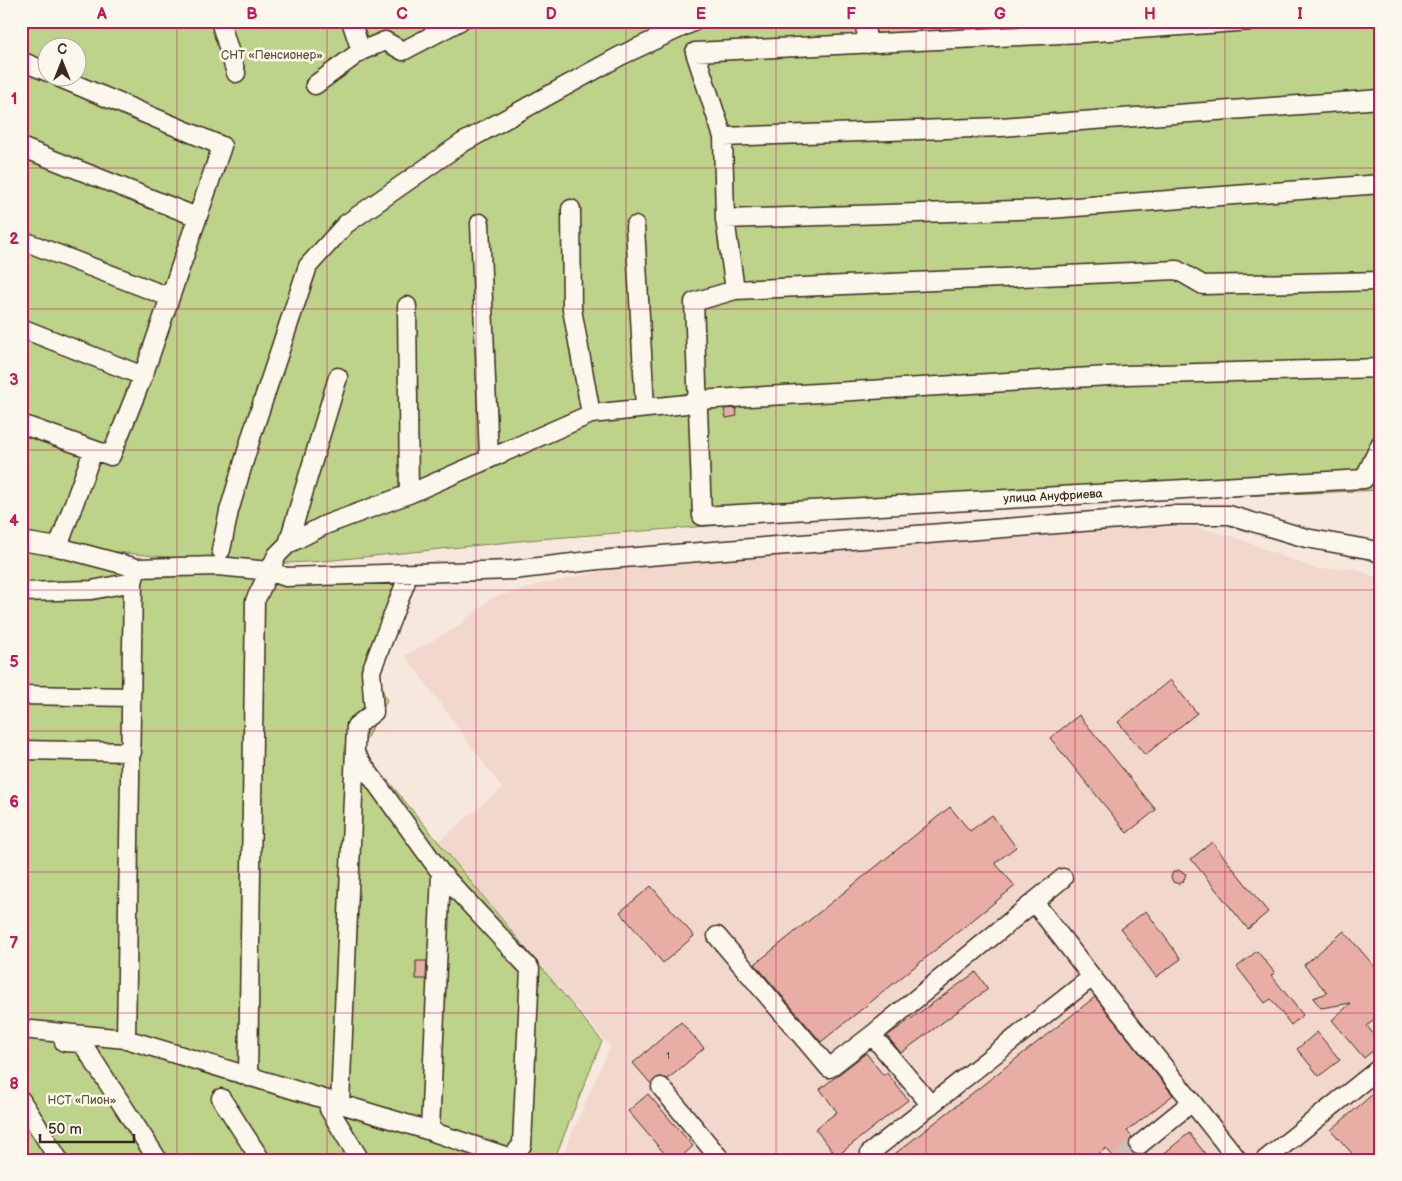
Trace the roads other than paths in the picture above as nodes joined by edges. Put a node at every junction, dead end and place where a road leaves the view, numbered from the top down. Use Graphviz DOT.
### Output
graph roads {
  1 [pos="220,21"];
  2 [pos="351,21"];
  3 [pos="460,21"];
  4 [pos="864,21"];
  5 [pos="1251,21"];
  6 [pos="692,22"];
  7 [pos="868,44"];
  8 [pos="361,51"];
  9 [pos="21,61"];
  10 [pos="38,68"];
  11 [pos="236,74"];
  12 [pos="316,85"];
  13 [pos="84,88"];
  14 [pos="1381,99"];
  15 [pos="723,137"];
  16 [pos="21,147"];
  17 [pos="1381,184"];
  18 [pos="571,209"];
  19 [pos="197,217"];
  20 [pos="725,219"];
  21 [pos="480,223"];
  22 [pos="635,226"];
  23 [pos="21,240"];
  24 [pos="1381,281"];
  25 [pos="735,290"];
  26 [pos="169,297"];
  27 [pos="408,306"];
  28 [pos="21,328"];
  29 [pos="1381,368"];
  30 [pos="143,376"];
  31 [pos="338,377"];
  32 [pos="698,400"];
  33 [pos="645,408"];
  34 [pos="591,414"];
  35 [pos="21,424"];
  36 [pos="1381,443"];
  37 [pos="93,450"];
  38 [pos="489,459"];
  39 [pos="409,494"];
  40 [pos="21,541"];
  41 [pos="288,544"];
  42 [pos="58,547"];
  43 [pos="221,550"];
  44 [pos="1381,554"];
  45 [pos="269,571"];
  46 [pos="409,574"];
  47 [pos="135,575"];
  48 [pos="21,592"];
  49 [pos="21,695"];
  50 [pos="131,697"];
  51 [pos="21,750"];
  52 [pos="132,752"];
  53 [pos="355,754"];
  54 [pos="440,873"];
  55 [pos="1063,878"];
  56 [pos="1034,902"];
  57 [pos="717,936"];
  58 [pos="1092,977"];
  59 [pos="21,1029"];
  60 [pos="872,1035"];
  61 [pos="21,1038"];
  62 [pos="126,1039"];
  63 [pos="1381,1068"];
  64 [pos="248,1077"];
  65 [pos="661,1087"];
  66 [pos="221,1098"];
  67 [pos="21,1100"];
  68 [pos="1192,1102"];
  69 [pos="930,1105"];
  70 [pos="334,1107"];
  71 [pos="430,1131"];
  72 [pos="1139,1145"];
  73 [pos="59,1160"];
  74 [pos="158,1160"];
  75 [pos="260,1160"];
  76 [pos="360,1160"];
  77 [pos="721,1160"];
  78 [pos="875,1160"];
  79 [pos="1238,1160"];
  80 [pos="1265,1160"];
  1 -- 11 [label="street"];
  2 -- 8 [label="street"];
  3 -- 8 [label="street"];
  4 -- 7 [label="street"];
  5 -- 7 [label="street"];
  6 -- 43 [label="street"];
  7 -- 15 [label="street"];
  8 -- 12 [label="street"];
  9 -- 10 [label="street"];
  13 -- 19 [label="street"];
  14 -- 15 [label="street"];
  15 -- 20 [label="street"];
  16 -- 19 [label="street"];
  17 -- 20 [label="street"];
  18 -- 34 [label="street"];
  19 -- 26 [label="street"];
  20 -- 25 [label="street"];
  21 -- 38 [label="street"];
  22 -- 33 [label="street"];
  23 -- 26 [label="street"];
  24 -- 25 [label="street"];
  25 -- 32 [label="street"];
  26 -- 30 [label="street"];
  27 -- 39 [label="street"];
  28 -- 30 [label="street"];
  29 -- 32 [label="street"];
  30 -- 37 [label="street"];
  31 -- 41 [label="street"];
  32 -- 33 [label="street"];
  32 -- 36 [label="street, улица Ануфриева"];
  33 -- 34 [label="street"];
  34 -- 38 [label="street"];
  35 -- 37 [label="street"];
  37 -- 42 [label="street"];
  38 -- 39 [label="street"];
  39 -- 41 [label="street"];
  40 -- 42 [label="street"];
  41 -- 45 [label="street"];
  42 -- 47 [label="street"];
  44 -- 46 [label="street"];
  45 -- 46 [label="street"];
  45 -- 47 [label="street"];
  45 -- 64 [label="street"];
  46 -- 53 [label="street"];
  47 -- 48 [label="street"];
  47 -- 50 [label="street"];
  49 -- 50 [label="street"];
  50 -- 52 [label="street"];
  51 -- 52 [label="street"];
  52 -- 62 [label="street"];
  53 -- 54 [label="street"];
  53 -- 70 [label="street"];
  54 -- 71 [label="street"];
  54 -- 71 [label="street"];
  55 -- 56 [label="street"];
  56 -- 58 [label="street"];
  56 -- 60 [label="street"];
  57 -- 60 [label="street"];
  58 -- 68 [label="street"];
  58 -- 69 [label="street"];
  59 -- 62 [label="street"];
  60 -- 69 [label="street"];
  61 -- 74 [label="street"];
  62 -- 64 [label="street"];
  63 -- 80 [label="street"];
  64 -- 70 [label="street"];
  65 -- 77 [label="street"];
  66 -- 75 [label="street"];
  67 -- 73 [label="street"];
  68 -- 72 [label="street"];
  68 -- 79 [label="street"];
  69 -- 78 [label="street"];
  70 -- 71 [label="street"];
  70 -- 76 [label="street"];
}
